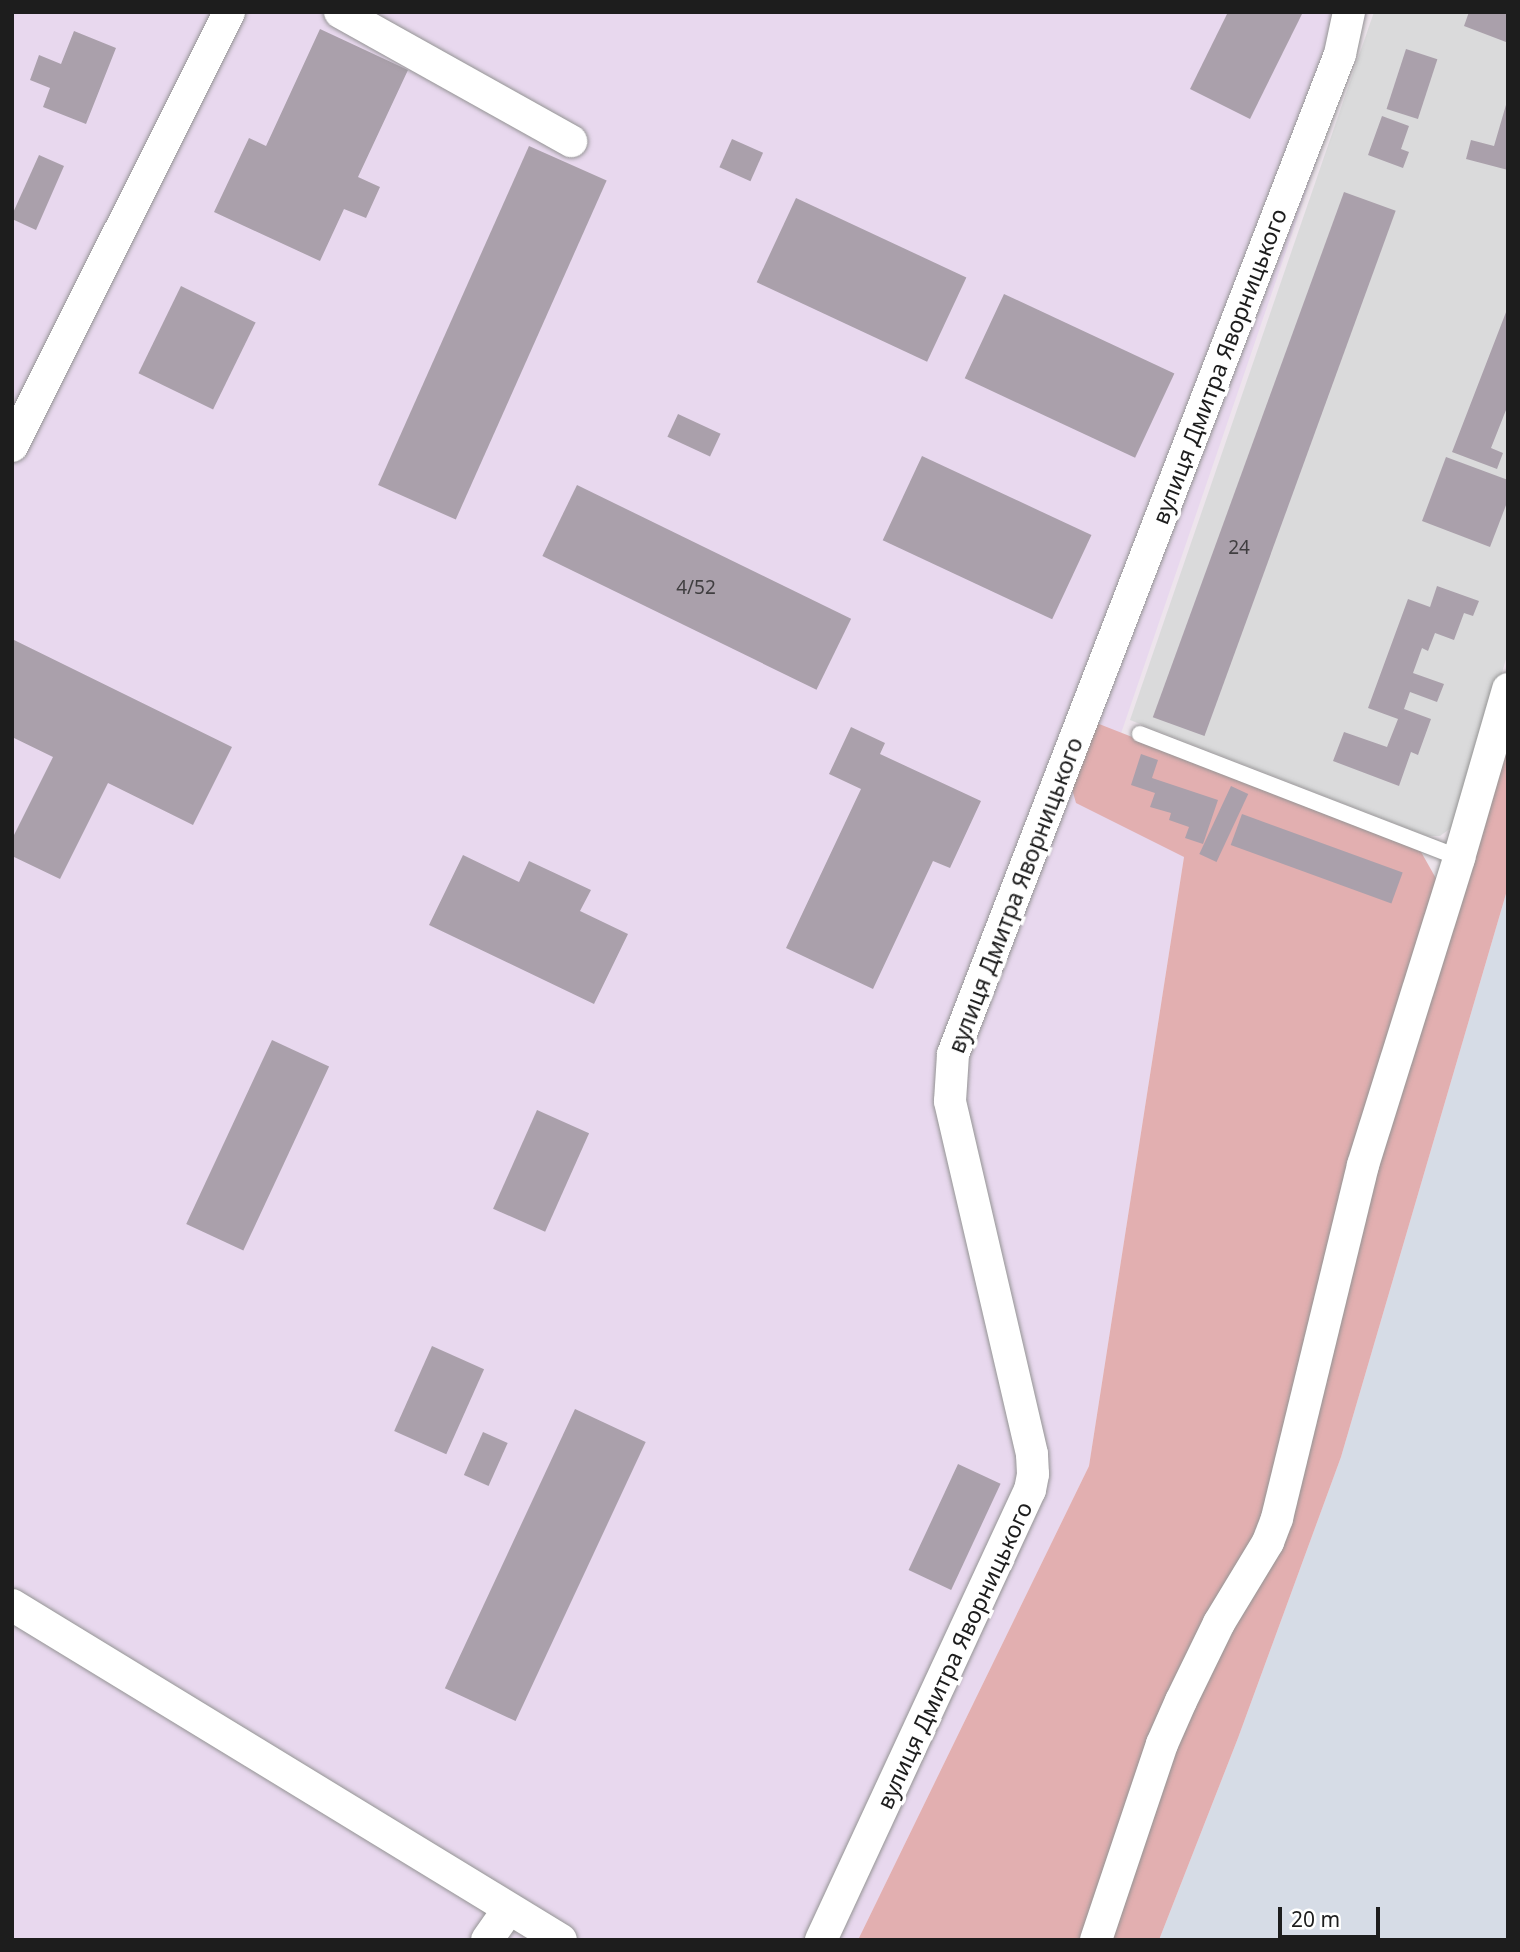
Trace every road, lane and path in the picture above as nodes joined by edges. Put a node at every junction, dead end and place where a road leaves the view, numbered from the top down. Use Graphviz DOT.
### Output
graph roads {
  1 [pos="229,12"];
  2 [pos="340,12"];
  3 [pos="1349,12"];
  4 [pos="571,141"];
  5 [pos="12,446"];
  6 [pos="1508,689"];
  7 [pos="1140,734"];
  8 [pos="1459,859"];
  9 [pos="12,1605"];
  10 [pos="509,1909"];
  11 [pos="487,1940"];
  12 [pos="561,1940"];
  13 [pos="821,1940"];
  14 [pos="1096,1940"];
  1 -- 5 [label="street"];
  2 -- 4 [label="street"];
  3 -- 13 [label="street, вулиця Дмитра Яворницького"];
  6 -- 8 [label="street"];
  7 -- 8 [label="lane"];
  8 -- 14 [label="street"];
  9 -- 10 [label="street"];
  10 -- 11 [label="street"];
  10 -- 12 [label="street"];
}
